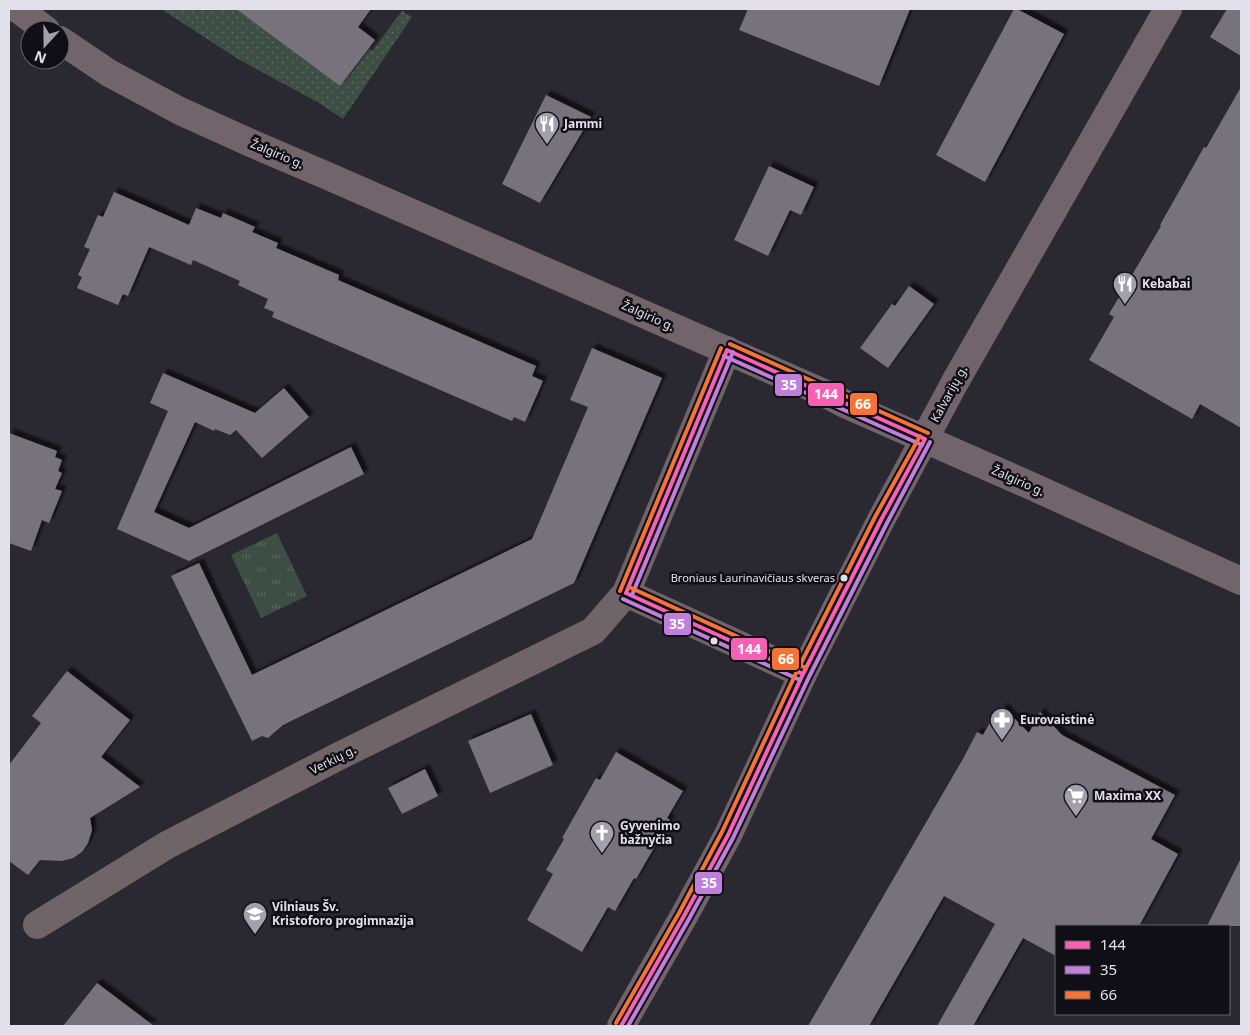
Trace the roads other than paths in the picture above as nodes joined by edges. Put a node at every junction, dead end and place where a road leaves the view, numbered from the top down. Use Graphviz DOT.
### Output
graph roads {
  1 [pos="18,9"];
  2 [pos="1168,9"];
  3 [pos="33,20"];
  4 [pos="70,47"];
  5 [pos="727,350"];
  6 [pos="925,439"];
  7 [pos="1241,581"];
  8 [pos="626,593"];
  9 [pos="803,674"];
  10 [pos="37,925"];
  11 [pos="621,1026"];
  1 -- 3 [label="main road"];
  2 -- 6 [label="main road, Kalvarijų g."];
  4 -- 5 [label="main road, Žalgirio g."];
  5 -- 6 [label="main road, Žalgirio g."];
  5 -- 8 [label="street, Verkių g."];
  6 -- 7 [label="main road, Žalgirio g."];
  6 -- 9 [label="main road, Kalvarijų g."];
  8 -- 9 [label="street"];
  8 -- 10 [label="street, Verkių g."];
  9 -- 11 [label="main road, Kalvarijų g."];
}
